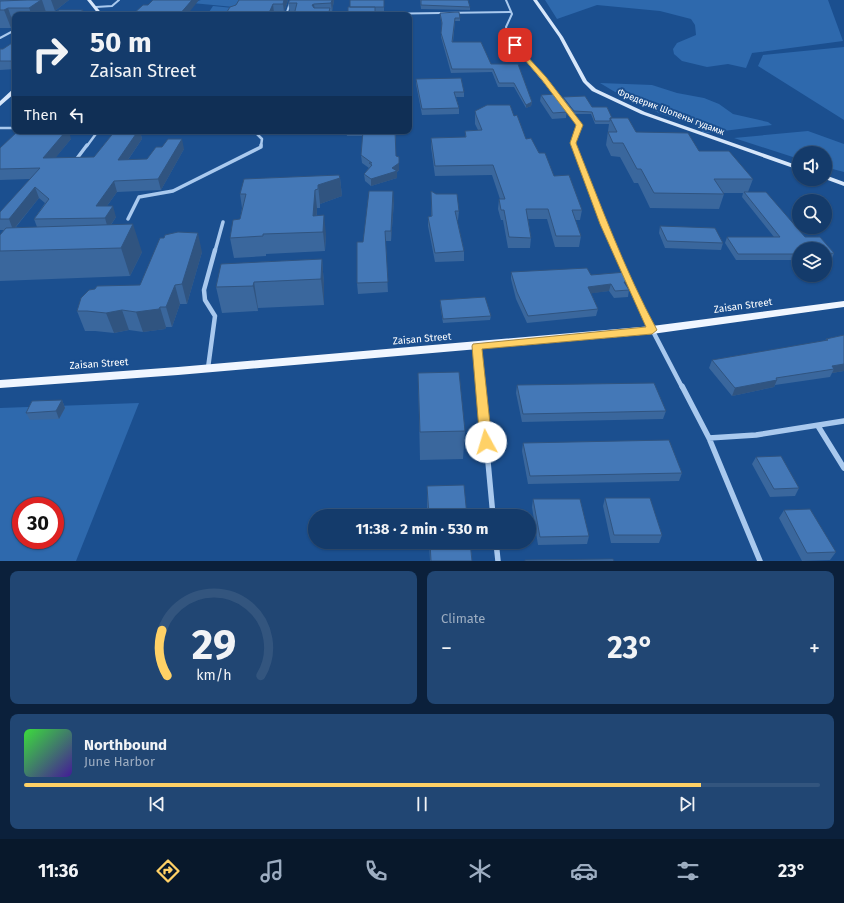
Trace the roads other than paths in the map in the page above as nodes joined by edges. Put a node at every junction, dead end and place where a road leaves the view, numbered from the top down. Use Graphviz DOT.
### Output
graph roads {
  1 [pos="89,0"];
  2 [pos="119,0"];
  3 [pos="291,0"];
  4 [pos="506,0"];
  5 [pos="534,0"];
  6 [pos="96,7"];
  7 [pos="99,12"];
  8 [pos="287,12"];
  9 [pos="511,12"];
  10 [pos="412,13"];
  11 [pos="12,32"];
  12 [pos="0,38"];
  13 [pos="12,93"];
  14 [pos="0,104"];
  15 [pos="0,128"];
  16 [pos="12,128"];
  17 [pos="96,134"];
  18 [pos="257,134"];
  19 [pos="74,161"];
  20 [pos="792,166"];
  21 [pos="832,180"];
  22 [pos="844,184"];
  23 [pos="128,219"];
  24 [pos="223,222"];
  25 [pos="844,304"];
  26 [pos="652,330"];
  27 [pos="477,346"];
  28 [pos="208,368"];
  29 [pos="0,384"];
  30 [pos="844,421"];
  31 [pos="818,426"];
  32 [pos="709,438"];
  33 [pos="844,468"];
  34 [pos="492,509"];
  35 [pos="497,549"];
  36 [pos="498,561"];
  37 [pos="760,561"];
  1 -- 6 [label="street"];
  2 -- 6 [label="street"];
  3 -- 8 [label="street"];
  4 -- 9 [label="street"];
  5 -- 20 [label="street, Фредерик Шопены гудамж"];
  6 -- 7 [label="street"];
  9 -- 10 [label="street"];
  9 -- 26 [label="street"];
  11 -- 12 [label="street"];
  13 -- 14 [label="street"];
  15 -- 16 [label="street"];
  17 -- 19 [label="street"];
  18 -- 23 [label="street"];
  21 -- 22 [label="street"];
  24 -- 28 [label="street"];
  25 -- 26 [label="main road, Zaisan Street"];
  26 -- 27 [label="main road, Zaisan Street"];
  26 -- 32 [label="street"];
  27 -- 28 [label="main road, Zaisan Street"];
  27 -- 34 [label="street"];
  28 -- 29 [label="main road, Zaisan Street"];
  30 -- 31 [label="street"];
  31 -- 32 [label="street"];
  31 -- 33 [label="street"];
  32 -- 37 [label="street"];
  35 -- 36 [label="street"];
}
